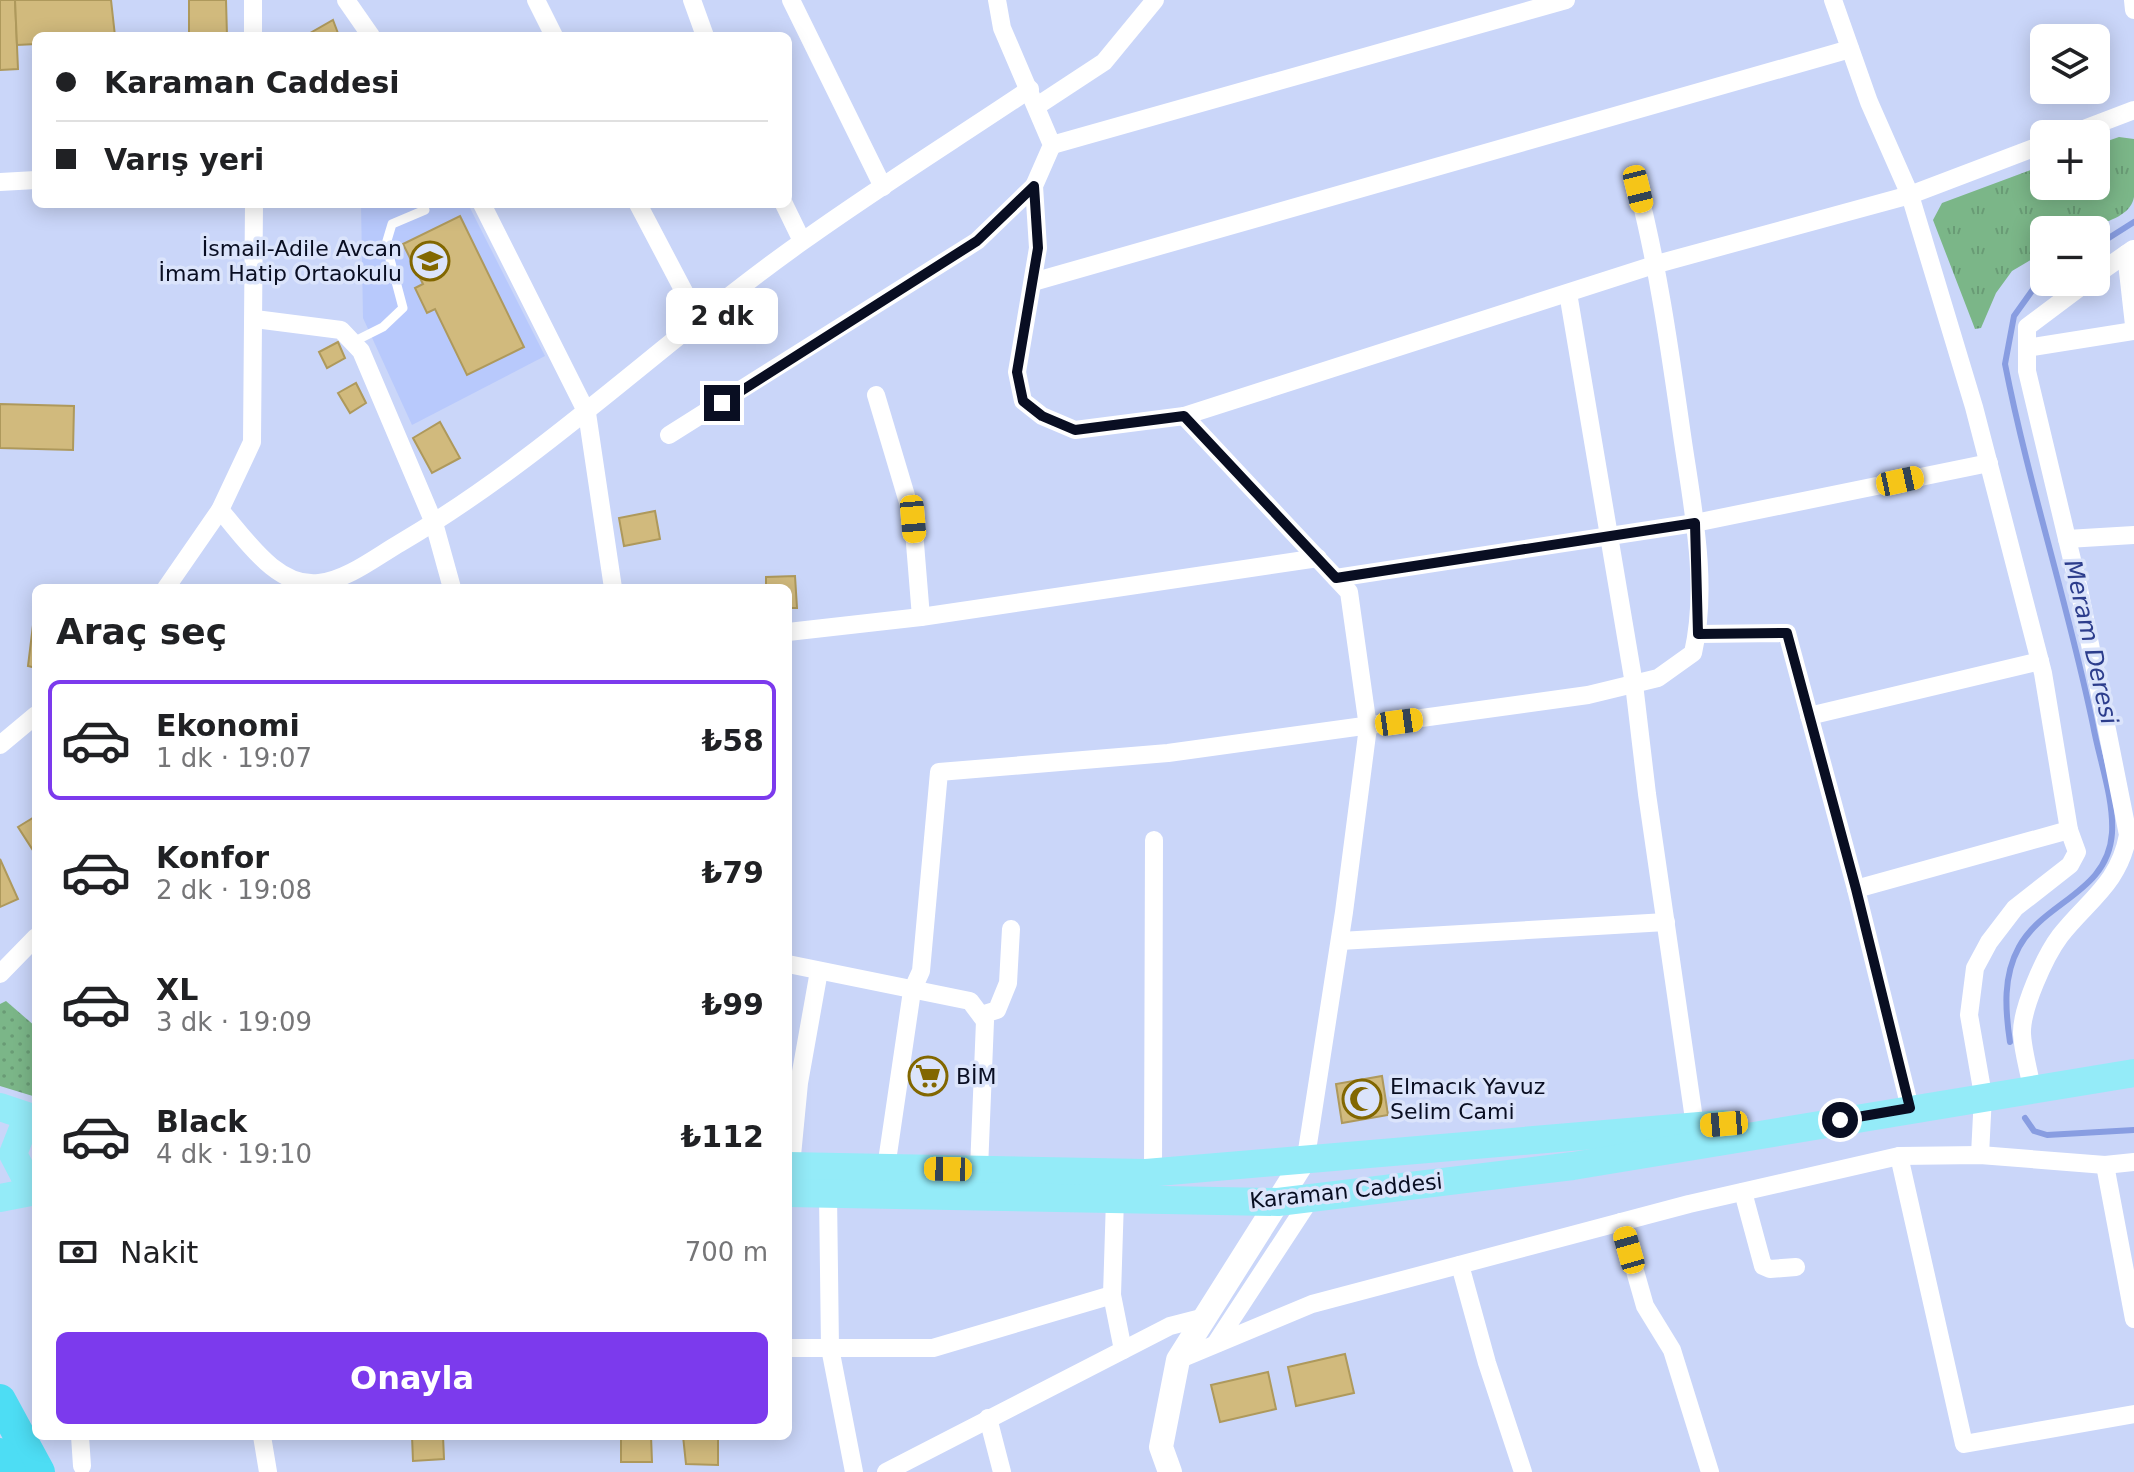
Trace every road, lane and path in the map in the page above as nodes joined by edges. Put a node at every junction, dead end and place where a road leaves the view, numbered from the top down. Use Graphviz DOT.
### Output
graph roads {
  1 [pos="253,0"];
  2 [pos="346,0"];
  3 [pos="536,0"];
  4 [pos="692,0"];
  5 [pos="791,0"];
  6 [pos="997,0"];
  7 [pos="1155,0"];
  8 [pos="1566,0"];
  9 [pos="1833,0"];
  10 [pos="2133,0"];
  11 [pos="2134,10"];
  12 [pos="253,32"];
  13 [pos="368,32"];
  14 [pos="552,32"];
  15 [pos="704,32"];
  16 [pos="1850,49"];
  17 [pos="1034,98"];
  18 [pos="2134,110"];
  19 [pos="2108,120"];
  20 [pos="1052,145"];
  21 [pos="2030,149"];
  22 [pos="32,180"];
  23 [pos="0,182"];
  24 [pos="1034,186"];
  25 [pos="883,187"];
  26 [pos="1638,189"];
  27 [pos="1910,195"];
  28 [pos="254,208"];
  29 [pos="484,208"];
  30 [pos="640,208"];
  31 [pos="786,208"];
  32 [pos="425,210"];
  33 [pos="802,241"];
  34 [pos="2130,251"];
  35 [pos="1657,264"];
  36 [pos="2110,265"];
  37 [pos="1033,282"];
  38 [pos="1568,293"];
  39 [pos="2068,296"];
  40 [pos="255,319"];
  41 [pos="699,320"];
  42 [pos="2134,328"];
  43 [pos="353,342"];
  44 [pos="2027,348"];
  45 [pos="876,395"];
  46 [pos="587,413"];
  47 [pos="1184,416"];
  48 [pos="669,435"];
  49 [pos="1989,463"];
  50 [pos="220,510"];
  51 [pos="434,523"];
  52 [pos="1695,523"];
  53 [pos="2134,535"];
  54 [pos="1609,536"];
  55 [pos="2067,539"];
  56 [pos="1318,558"];
  57 [pos="1336,578"];
  58 [pos="169,584"];
  59 [pos="451,584"];
  60 [pos="612,584"];
  61 [pos="921,617"];
  62 [pos="792,632"];
  63 [pos="1698,634"];
  64 [pos="2040,661"];
  65 [pos="1634,684"];
  66 [pos="1809,716"];
  67 [pos="32,718"];
  68 [pos="1368,727"];
  69 [pos="0,745"];
  70 [pos="2069,830"];
  71 [pos="1154,840"];
  72 [pos="1856,889"];
  73 [pos="1666,922"];
  74 [pos="1011,929"];
  75 [pos="32,941"];
  76 [pos="1340,941"];
  77 [pos="792,965"];
  78 [pos="819,971"];
  79 [pos="0,974"];
  80 [pos="912,991"];
  81 [pos="981,1015"];
  82 [pos="2134,1073"];
  83 [pos="2032,1089"];
  84 [pos="1983,1095"];
  85 [pos="0,1107"];
  86 [pos="1904,1109"];
  87 [pos="32,1119"];
  88 [pos="32,1124"];
  89 [pos="1695,1126"];
  90 [pos="792,1147"];
  91 [pos="1980,1155"];
  92 [pos="1899,1156"];
  93 [pos="1306,1157"];
  94 [pos="2134,1162"];
  95 [pos="2105,1165"];
  96 [pos="886,1168"];
  97 [pos="979,1169"];
  98 [pos="1153,1172"];
  99 [pos="792,1175"];
  100 [pos="792,1176"];
  101 [pos="32,1181"];
  102 [pos="32,1192"];
  103 [pos="1743,1192"];
  104 [pos="828,1194"];
  105 [pos="0,1198"];
  106 [pos="1311,1198"];
  107 [pos="1115,1199"];
  108 [pos="1278,1202"];
  109 [pos="1621,1222"];
  110 [pos="1460,1265"];
  111 [pos="1796,1267"];
  112 [pos="1112,1295"];
  113 [pos="1205,1317"];
  114 [pos="2134,1319"];
  115 [pos="1215,1344"];
  116 [pos="792,1348"];
  117 [pos="830,1348"];
  118 [pos="1123,1350"];
  119 [pos="1178,1360"];
  120 [pos="0,1400"];
  121 [pos="2134,1414"];
  122 [pos="988,1418"];
  123 [pos="80,1440"];
  124 [pos="263,1440"];
  125 [pos="0,1454"];
  126 [pos="82,1466"];
  127 [pos="10,1472"];
  128 [pos="39,1472"];
  129 [pos="268,1472"];
  130 [pos="854,1472"];
  131 [pos="886,1472"];
  132 [pos="1002,1472"];
  133 [pos="1170,1472"];
  134 [pos="1523,1472"];
  135 [pos="1710,1472"];
  1 -- 12 [label="street"];
  2 -- 13 [label="street"];
  3 -- 14 [label="street"];
  4 -- 15 [label="street"];
  5 -- 25 [label="street"];
  6 -- 17 [label="street"];
  7 -- 17 [label="street"];
  8 -- 20 [label="street"];
  9 -- 16 [label="street"];
  10 -- 11 [label="street"];
  16 -- 27 [label="street"];
  16 -- 37 [label="street"];
  17 -- 20 [label="street"];
  17 -- 25 [label="street"];
  18 -- 19 [label="street"];
  20 -- 24 [label="street"];
  21 -- 27 [label="street"];
  22 -- 23 [label="street"];
  24 -- 37 [label="street"];
  24 -- 48 [label="street"];
  25 -- 33 [label="street"];
  26 -- 35 [label="street"];
  27 -- 35 [label="street"];
  27 -- 49 [label="street"];
  28 -- 40 [label="street"];
  29 -- 46 [label="street"];
  30 -- 41 [label="street"];
  31 -- 33 [label="street"];
  32 -- 43 [label="lane"];
  33 -- 41 [label="street"];
  34 -- 36 [label="street"];
  34 -- 42 [label="street"];
  35 -- 38 [label="street"];
  35 -- 52 [label="street"];
  37 -- 47 [label="street"];
  38 -- 47 [label="street"];
  38 -- 54 [label="street"];
  39 -- 44 [label="street"];
  40 -- 43 [label="street"];
  40 -- 50 [label="street"];
  41 -- 46 [label="street"];
  42 -- 44 [label="street"];
  43 -- 51 [label="street"];
  44 -- 55 [label="street"];
  45 -- 61 [label="street"];
  46 -- 51 [label="street"];
  46 -- 60 [label="street"];
  47 -- 56 [label="street"];
  49 -- 52 [label="street"];
  49 -- 64 [label="street"];
  50 -- 51 [label="street"];
  50 -- 58 [label="street"];
  51 -- 59 [label="street"];
  52 -- 54 [label="street"];
  52 -- 63 [label="street"];
  53 -- 55 [label="street"];
  54 -- 57 [label="street"];
  54 -- 65 [label="street"];
  55 -- 83 [label="street"];
  56 -- 57 [label="street"];
  56 -- 61 [label="street"];
  57 -- 68 [label="street"];
  61 -- 62 [label="street"];
  63 -- 65 [label="street"];
  63 -- 66 [label="street"];
  64 -- 66 [label="street"];
  64 -- 70 [label="street"];
  65 -- 68 [label="street"];
  65 -- 73 [label="street"];
  66 -- 72 [label="street"];
  67 -- 69 [label="street"];
  68 -- 76 [label="street"];
  68 -- 80 [label="street"];
  70 -- 72 [label="street"];
  70 -- 84 [label="street"];
  71 -- 98 [label="street"];
  72 -- 86 [label="street"];
  73 -- 76 [label="street"];
  73 -- 89 [label="street"];
  74 -- 81 [label="street"];
  75 -- 79 [label="street"];
  76 -- 93 [label="street"];
  77 -- 78 [label="street"];
  78 -- 80 [label="street"];
  78 -- 90 [label="street"];
  80 -- 81 [label="street"];
  80 -- 96 [label="street"];
  81 -- 97 [label="street"];
  82 -- 83 [label="main road, Karaman Caddesi"];
  83 -- 84 [label="main road, Karaman Caddesi"];
  84 -- 86 [label="main road, Karaman Caddesi"];
  84 -- 91 [label="street"];
  85 -- 87 [label="main road"];
  86 -- 89 [label="main road, Karaman Caddesi"];
  86 -- 106 [label="main road, Karaman Caddesi"];
  88 -- 101 [label="main road"];
  89 -- 93 [label="main road, Karaman Caddesi"];
  91 -- 92 [label="street"];
  91 -- 95 [label="street"];
  92 -- 103 [label="street"];
  92 -- 121 [label="street"];
  93 -- 98 [label="main road, Karaman Caddesi"];
  93 -- 108 [label="street"];
  94 -- 95 [label="street"];
  95 -- 114 [label="street"];
  96 -- 97 [label="main road, Karaman Caddesi"];
  96 -- 99 [label="main road, Karaman Caddesi"];
  97 -- 98 [label="main road, Karaman Caddesi"];
  100 -- 104 [label="main road, Karaman Caddesi"];
  102 -- 105 [label="main road"];
  103 -- 109 [label="street"];
  103 -- 111 [label="street"];
  104 -- 107 [label="main road, Karaman Caddesi"];
  104 -- 117 [label="street"];
  106 -- 108 [label="main road, Karaman Caddesi"];
  106 -- 115 [label="street"];
  107 -- 108 [label="main road, Karaman Caddesi"];
  107 -- 112 [label="street"];
  108 -- 113 [label="street"];
  109 -- 110 [label="street"];
  109 -- 135 [label="street"];
  110 -- 115 [label="street"];
  110 -- 134 [label="street"];
  112 -- 117 [label="street"];
  112 -- 118 [label="street"];
  113 -- 118 [label="street"];
  113 -- 119 [label="street"];
  115 -- 119 [label="street"];
  116 -- 117 [label="street"];
  117 -- 130 [label="street"];
  118 -- 122 [label="street"];
  119 -- 133 [label="street"];
  120 -- 128 [label="highway"];
  122 -- 131 [label="street"];
  122 -- 132 [label="street"];
  123 -- 126 [label="street"];
  124 -- 129 [label="street"];
  125 -- 127 [label="highway"];
}
